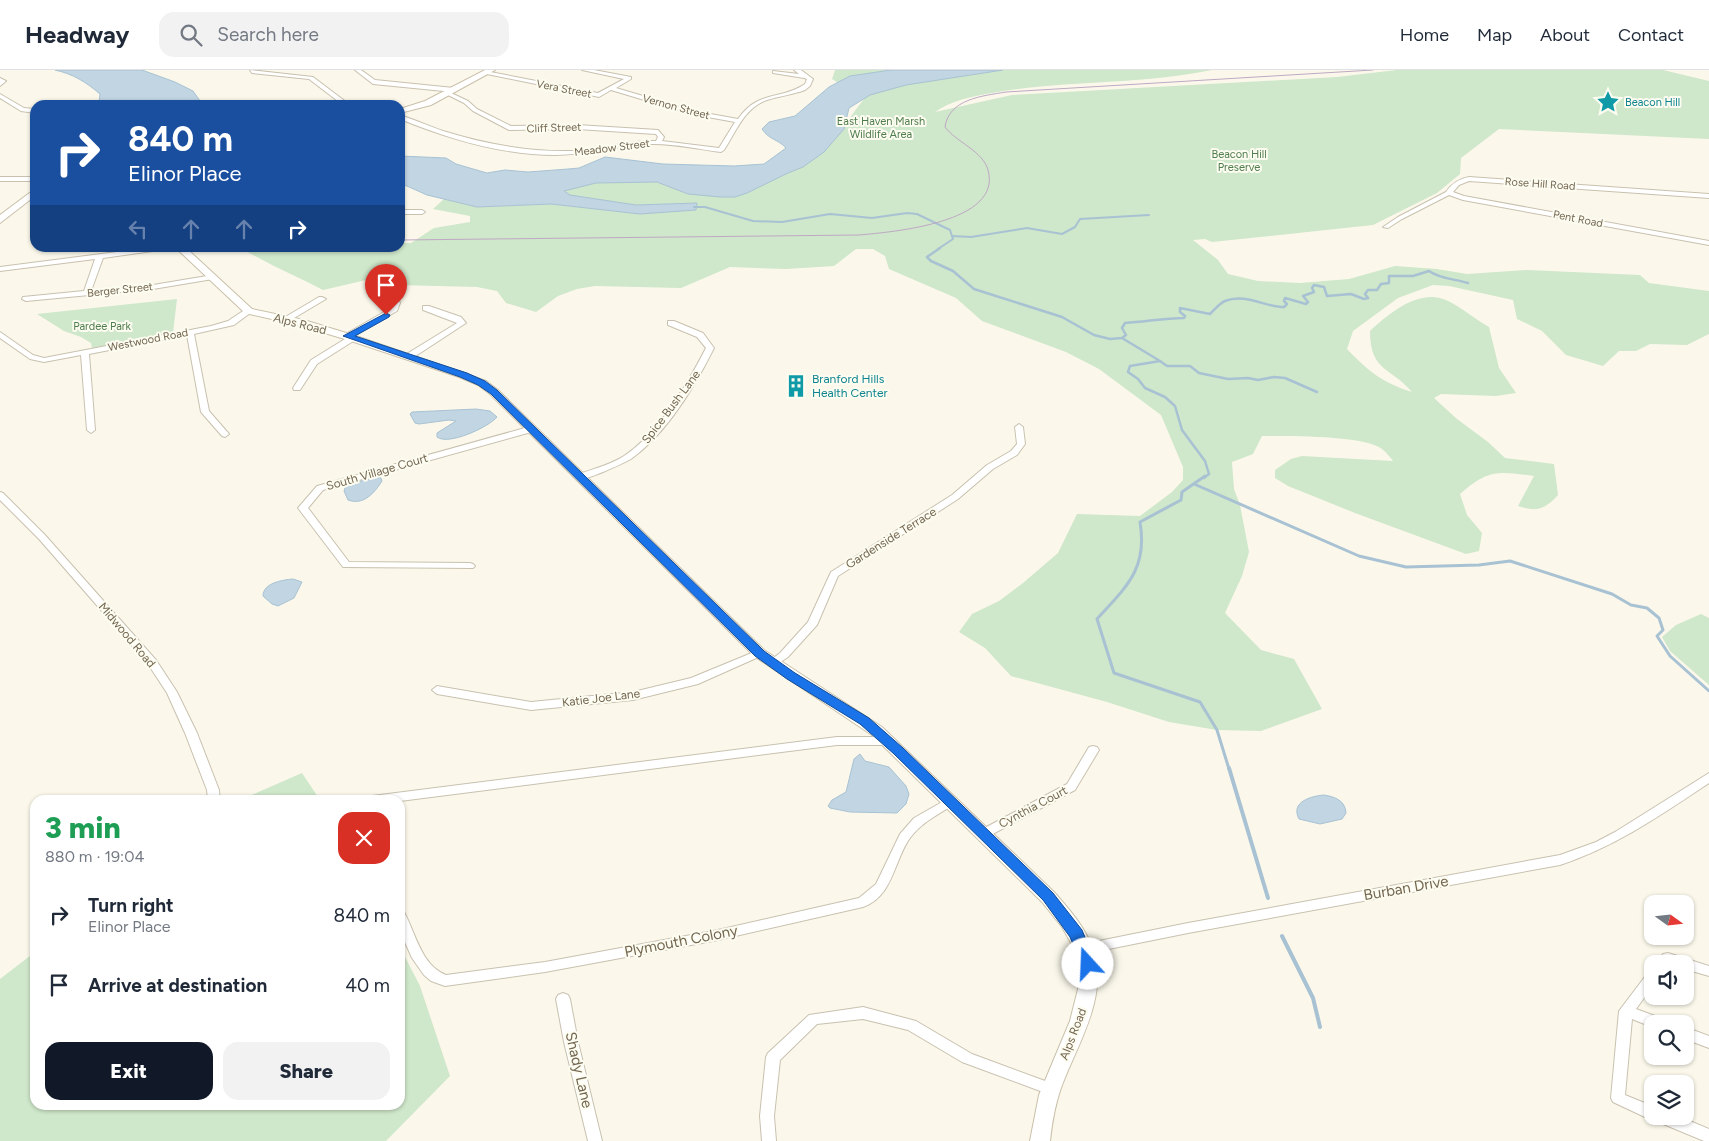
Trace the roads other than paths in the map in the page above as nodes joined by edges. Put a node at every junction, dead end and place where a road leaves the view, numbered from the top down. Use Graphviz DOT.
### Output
graph roads {
  1 [pos="358,70"];
  2 [pos="585,70"];
  3 [pos="796,70"];
  4 [pos="252,71"];
  5 [pos="488,72"];
  6 [pos="775,72"];
  7 [pos="805,76"];
  8 [pos="0,80"];
  9 [pos="0,84"];
  10 [pos="613,89"];
  11 [pos="451,91"];
  12 [pos="0,96"];
  13 [pos="340,100"];
  14 [pos="405,110"];
  15 [pos="30,111"];
  16 [pos="405,119"];
  17 [pos="740,122"];
  18 [pos="658,142"];
  19 [pos="0,179"];
  20 [pos="30,179"];
  21 [pos="1449,193"];
  22 [pos="30,196"];
  23 [pos="1709,196"];
  24 [pos="405,212"];
  25 [pos="422,212"];
  26 [pos="0,220"];
  27 [pos="1386,227"];
  28 [pos="1709,243"];
  29 [pos="89,252"];
  30 [pos="126,252"];
  31 [pos="185,252"];
  32 [pos="100,255"];
  33 [pos="86,257"];
  34 [pos="0,269"];
  35 [pos="213,277"];
  36 [pos="87,293"];
  37 [pos="393,296"];
  38 [pos="26,299"];
  39 [pos="322,299"];
  40 [pos="426,308"];
  41 [pos="249,311"];
  42 [pos="286,319"];
  43 [pos="671,322"];
  44 [pos="190,332"];
  45 [pos="0,334"];
  46 [pos="350,337"];
  47 [pos="85,352"];
  48 [pos="408,357"];
  49 [pos="297,388"];
  50 [pos="1019,427"];
  51 [pos="532,429"];
  52 [pos="91,430"];
  53 [pos="225,434"];
  54 [pos="580,477"];
  55 [pos="0,495"];
  56 [pos="470,566"];
  57 [pos="766,658"];
  58 [pos="437,690"];
  59 [pos="888,741"];
  60 [pos="1093,750"];
  61 [pos="1709,777"];
  62 [pos="214,795"];
  63 [pos="405,796"];
  64 [pos="949,802"];
  65 [pos="983,834"];
  66 [pos="405,926"];
  67 [pos="1084,949"];
  68 [pos="1694,968"];
  69 [pos="1709,971"];
  70 [pos="1644,988"];
  71 [pos="563,999"];
  72 [pos="1626,1011"];
  73 [pos="1644,1018"];
  74 [pos="1694,1036"];
  75 [pos="1709,1042"];
  76 [pos="1051,1089"];
  77 [pos="1644,1109"];
  78 [pos="1683,1125"];
  79 [pos="1709,1136"];
  80 [pos="595,1141"];
  81 [pos="769,1141"];
  82 [pos="1040,1141"];
  1 -- 11 [label="street"];
  2 -- 10 [label="street"];
  3 -- 7 [label="street"];
  4 -- 13 [label="street"];
  5 -- 10 [label="street, Vera Street"];
  5 -- 11 [label="street"];
  6 -- 7 [label="street"];
  7 -- 17 [label="street, Meadow Street"];
  8 -- 9 [label="street"];
  10 -- 17 [label="street, Vernon Street"];
  11 -- 14 [label="street"];
  11 -- 18 [label="street, Cliff Street"];
  12 -- 15 [label="street"];
  16 -- 18 [label="street, Meadow Street"];
  17 -- 18 [label="street, Meadow Street"];
  19 -- 20 [label="street"];
  21 -- 23 [label="street, Rose Hill Road"];
  21 -- 27 [label="street, Rose Hill Road"];
  21 -- 28 [label="street, Pent Road"];
  22 -- 26 [label="street"];
  24 -- 25 [label="street"];
  29 -- 33 [label="street"];
  30 -- 32 [label="street"];
  31 -- 35 [label="street"];
  32 -- 33 [label="street"];
  32 -- 36 [label="street"];
  33 -- 34 [label="street"];
  35 -- 36 [label="street, Berger Street"];
  35 -- 41 [label="street"];
  36 -- 38 [label="street, Berger Street"];
  37 -- 46 [label="street"];
  39 -- 42 [label="street"];
  40 -- 48 [label="street"];
  41 -- 42 [label="street, Alps Road"];
  41 -- 44 [label="street, Westwood Road"];
  42 -- 46 [label="street, Alps Road"];
  43 -- 54 [label="street, Spice Bush Lane"];
  44 -- 47 [label="street, Westwood Road"];
  44 -- 53 [label="street"];
  45 -- 47 [label="street, Westwood Road"];
  46 -- 48 [label="street, Alps Road"];
  46 -- 49 [label="street"];
  47 -- 52 [label="street"];
  48 -- 51 [label="street, Alps Road"];
  50 -- 57 [label="street, Gardenside Terrace"];
  51 -- 54 [label="street, Alps Road"];
  51 -- 56 [label="street, South Village Court"];
  54 -- 57 [label="street, Alps Road"];
  55 -- 62 [label="street, Midwood Road"];
  57 -- 58 [label="street, Katie Joe Lane"];
  57 -- 59 [label="street, Alps Road"];
  59 -- 63 [label="street"];
  59 -- 64 [label="street, Alps Road"];
  60 -- 65 [label="street, Cynthia Court"];
  61 -- 67 [label="street, Burban Drive"];
  64 -- 65 [label="street, Alps Road"];
  64 -- 66 [label="street, Plymouth Colony"];
  65 -- 67 [label="street, Alps Road"];
  67 -- 76 [label="street, Alps Road"];
  68 -- 69 [label="street"];
  70 -- 72 [label="street"];
  71 -- 80 [label="street, Shady Lane"];
  72 -- 73 [label="street"];
  72 -- 77 [label="street"];
  74 -- 75 [label="street"];
  76 -- 81 [label="street"];
  76 -- 82 [label="street, Alps Road"];
  78 -- 79 [label="street"];
}
